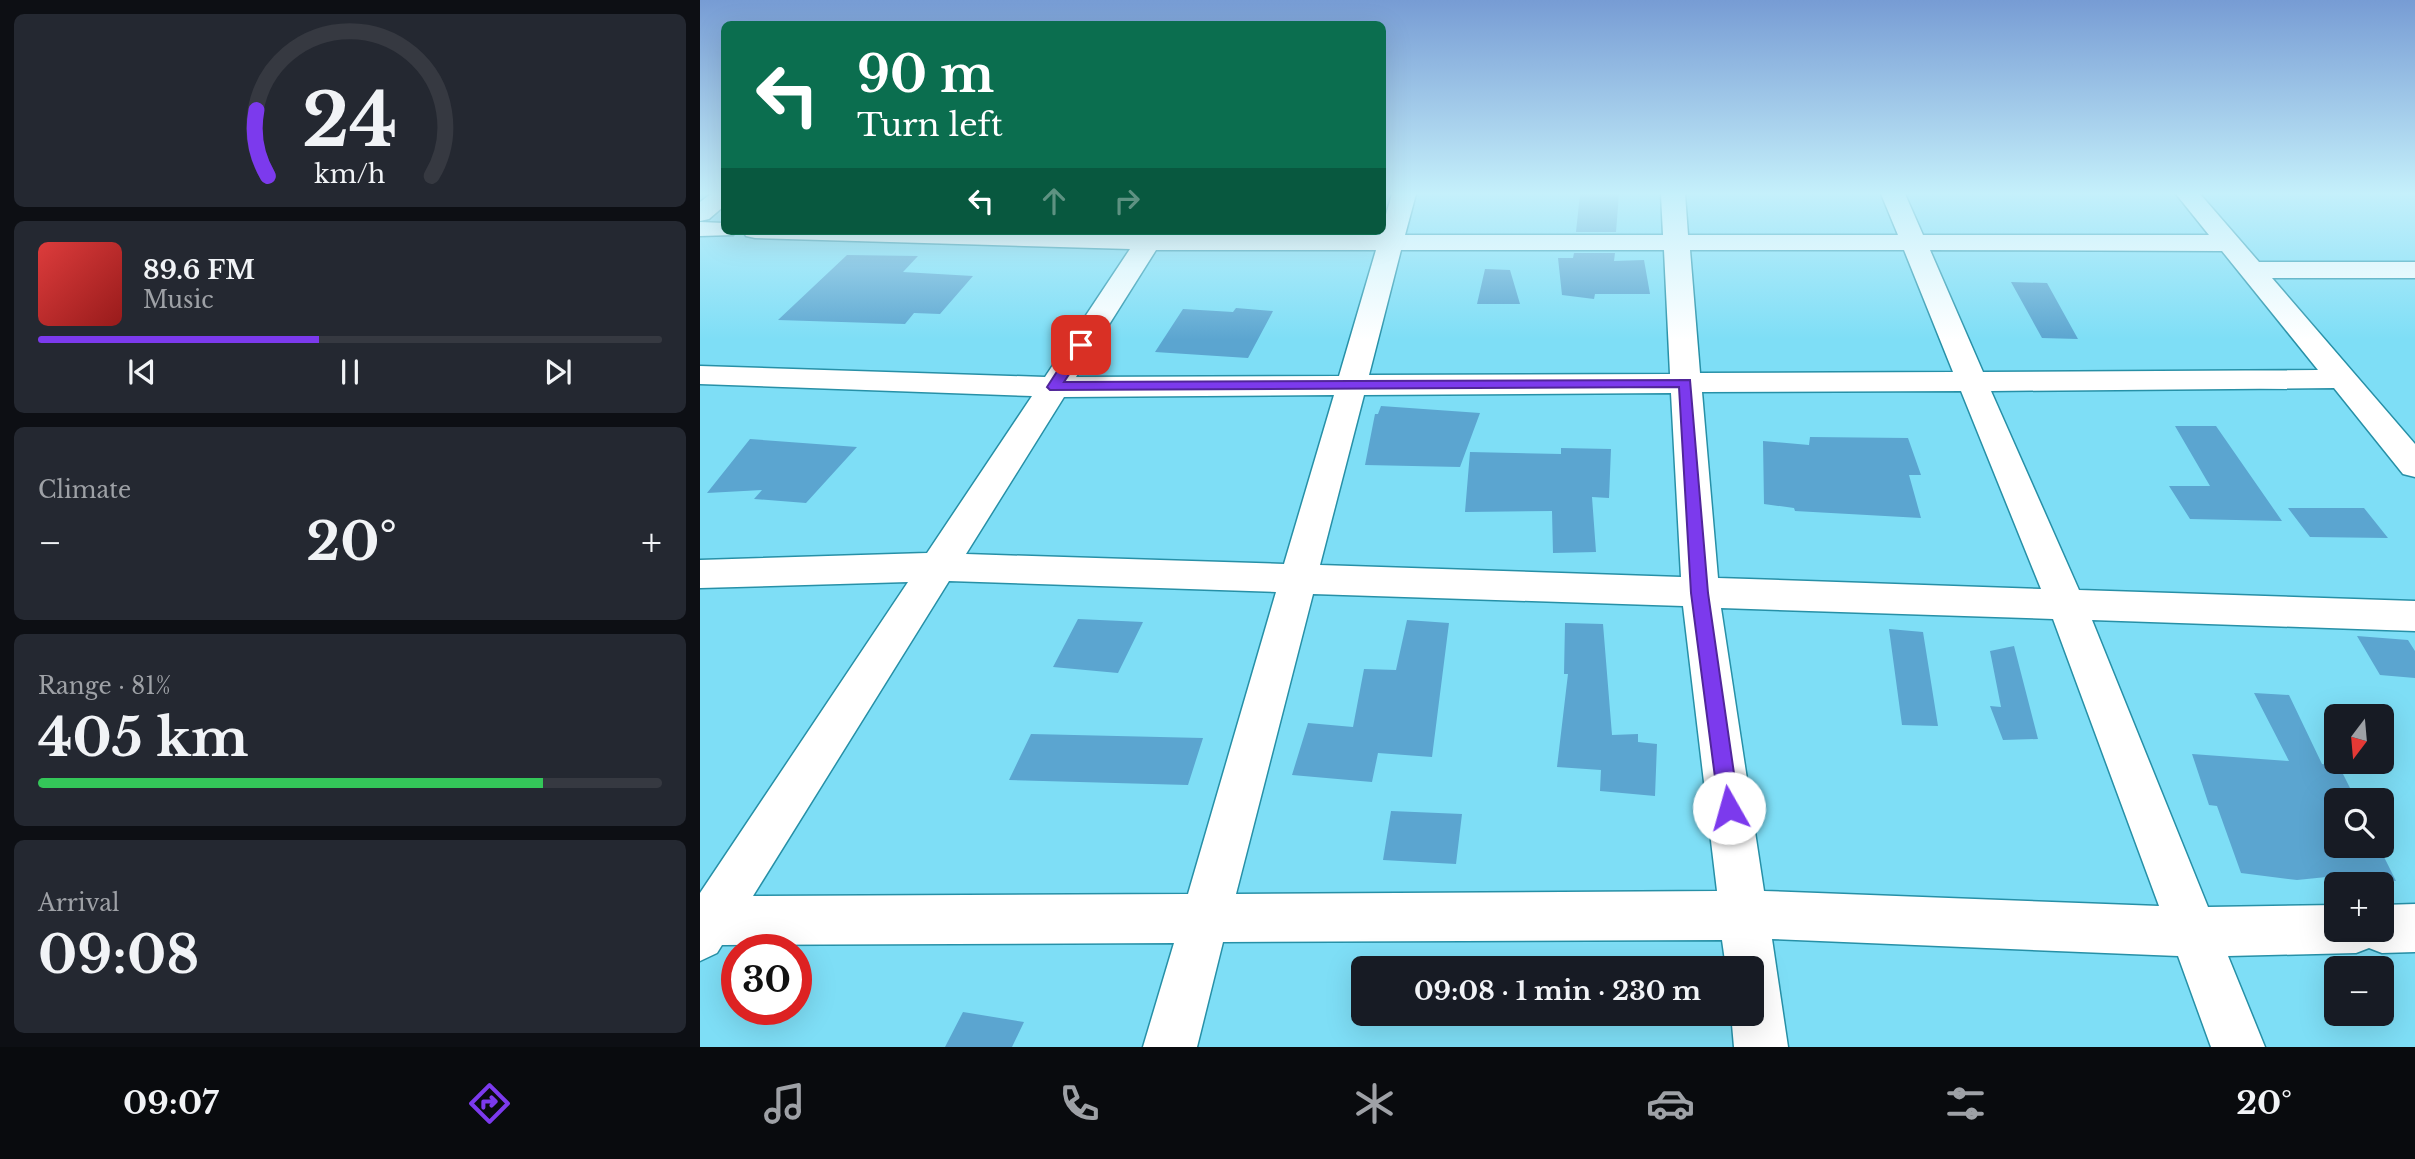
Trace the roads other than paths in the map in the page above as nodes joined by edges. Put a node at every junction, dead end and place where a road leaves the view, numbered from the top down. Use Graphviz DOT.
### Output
graph roads {
  1 [pos="1390,242"];
  2 [pos="1676,242"];
  3 [pos="1147,243"];
  4 [pos="1880,243"];
  5 [pos="1913,243"];
  6 [pos="2229,243"];
  7 [pos="2252,270"];
  8 [pos="2415,270"];
  9 [pos="700,375"];
  10 [pos="2342,379"];
  11 [pos="1972,381"];
  12 [pos="1686,383"];
  13 [pos="1351,385"];
  14 [pos="1054,387"];
  15 [pos="2415,466"];
  16 [pos="938,567"];
  17 [pos="700,573"];
  18 [pos="1298,579"];
  19 [pos="1700,593"];
  20 [pos="2067,605"];
  21 [pos="2415,617"];
  22 [pos="1744,916"];
  23 [pos="1205,919"];
  24 [pos="703,926"];
  25 [pos="2415,928"];
  26 [pos="2394,929"];
  27 [pos="2324,930"];
  28 [pos="2193,932"];
  29 [pos="1749,956"];
  30 [pos="1758,1026"];
  31 [pos="1170,1047"];
  32 [pos="1761,1047"];
  33 [pos="2238,1047"];
  1 -- 13 [label="street"];
  2 -- 12 [label="street"];
  3 -- 14 [label="street"];
  4 -- 5 [label="street"];
  5 -- 6 [label="street"];
  5 -- 11 [label="street"];
  6 -- 7 [label="street"];
  7 -- 8 [label="street"];
  7 -- 10 [label="street"];
  9 -- 14 [label="street"];
  10 -- 11 [label="street"];
  10 -- 15 [label="street"];
  11 -- 12 [label="street"];
  11 -- 20 [label="street"];
  12 -- 13 [label="street"];
  12 -- 19 [label="street"];
  13 -- 14 [label="street"];
  13 -- 18 [label="street"];
  14 -- 16 [label="street"];
  16 -- 17 [label="street"];
  16 -- 18 [label="street"];
  16 -- 24 [label="street"];
  18 -- 19 [label="street"];
  18 -- 23 [label="street"];
  19 -- 20 [label="street"];
  19 -- 22 [label="street"];
  20 -- 21 [label="street"];
  20 -- 28 [label="street"];
  22 -- 23 [label="street"];
  22 -- 28 [label="street"];
  22 -- 29 [label="street"];
  23 -- 24 [label="street"];
  23 -- 31 [label="street"];
  25 -- 26 [label="street"];
  27 -- 28 [label="street"];
  28 -- 33 [label="street"];
  30 -- 32 [label="street"];
}
